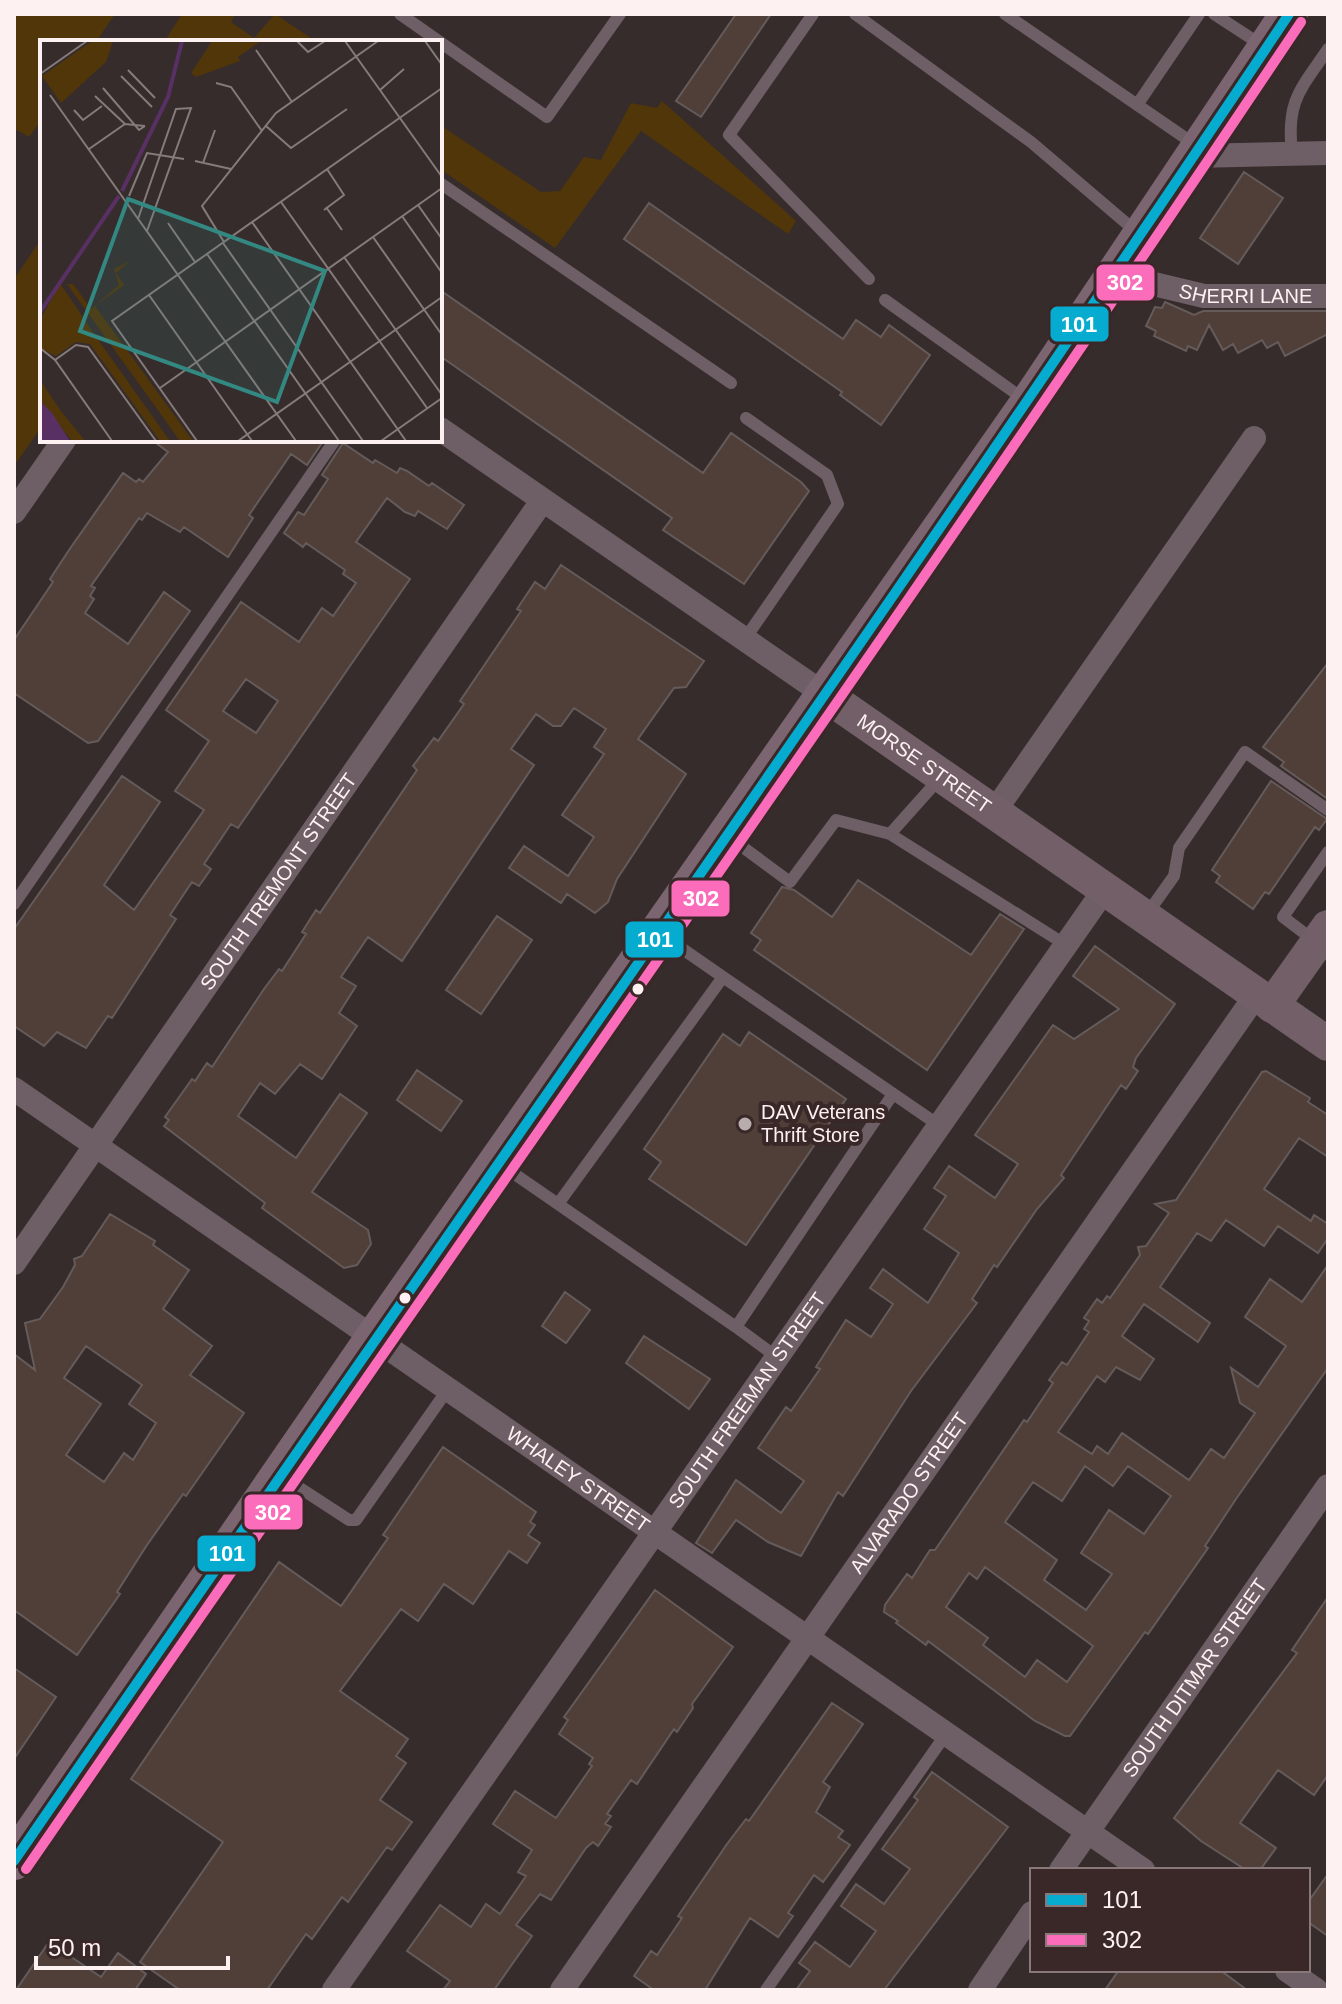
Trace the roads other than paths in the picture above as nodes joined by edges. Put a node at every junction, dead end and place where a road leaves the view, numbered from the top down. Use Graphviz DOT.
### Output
graph roads {
  1 [pos="400,14"];
  2 [pos="620,14"];
  3 [pos="813,14"];
  4 [pos="855,14"];
  5 [pos="1005,14"];
  6 [pos="1199,14"];
  7 [pos="1214,14"];
  8 [pos="1289,14"];
  9 [pos="437,40"];
  10 [pos="442,43"];
  11 [pos="1266,48"];
  12 [pos="1328,49"];
  13 [pos="1137,105"];
  14 [pos="1197,152"];
  15 [pos="1328,153"];
  16 [pos="1292,154"];
  17 [pos="442,184"];
  18 [pos="1142,236"];
  19 [pos="1116,275"];
  20 [pos="869,279"];
  21 [pos="1328,296"];
  22 [pos="885,300"];
  23 [pos="731,383"];
  24 [pos="1029,403"];
  25 [pos="746,418"];
  26 [pos="442,430"];
  27 [pos="1254,438"];
  28 [pos="63,442"];
  29 [pos="334,442"];
  30 [pos="542,501"];
  31 [pos="14,512"];
  32 [pos="745,639"];
  33 [pos="824,694"];
  34 [pos="942,776"];
  35 [pos="1328,810"];
  36 [pos="994,812"];
  37 [pos="890,834"];
  38 [pos="726,835"];
  39 [pos="1328,852"];
  40 [pos="1105,889"];
  41 [pos="14,904"];
  42 [pos="1145,917"];
  43 [pos="658,932"];
  44 [pos="1322,935"];
  45 [pos="1066,945"];
  46 [pos="723,977"];
  47 [pos="1264,1000"];
  48 [pos="1328,1044"];
  49 [pos="14,1089"];
  50 [pos="893,1094"];
  51 [pos="940,1126"];
  52 [pos="95,1145"];
  53 [pos="497,1162"];
  54 [pos="558,1204"];
  55 [pos="14,1263"];
  56 [pos="736,1327"];
  57 [pos="374,1338"];
  58 [pos="778,1358"];
  59 [pos="448,1389"];
  60 [pos="280,1475"];
  61 [pos="1328,1486"];
  62 [pos="656,1533"];
  63 [pos="809,1639"];
  64 [pos="946,1734"];
  65 [pos="1087,1832"];
  66 [pos="14,1861"];
  67 [pos="1062,1868"];
  68 [pos="1140,1868"];
  69 [pos="1030,1916"];
  70 [pos="1290,1972"];
  71 [pos="334,1990"];
  72 [pos="562,1990"];
  73 [pos="766,1990"];
  74 [pos="980,1990"];
  75 [pos="1316,1990"];
  1 -- 9 [label="lane"];
  2 -- 10 [label="lane"];
  3 -- 20 [label="lane"];
  4 -- 18 [label="lane"];
  5 -- 13 [label="lane"];
  6 -- 13 [label="lane"];
  7 -- 11 [label="lane"];
  8 -- 11 [label="main road"];
  11 -- 14 [label="main road"];
  12 -- 16 [label="lane"];
  13 -- 14 [label="lane"];
  14 -- 16 [label="street"];
  14 -- 18 [label="main road"];
  15 -- 16 [label="street"];
  17 -- 23 [label="lane"];
  18 -- 19 [label="main road"];
  19 -- 21 [label="street, SHERRI LANE"];
  19 -- 24 [label="main road"];
  22 -- 24 [label="lane"];
  24 -- 33 [label="main road"];
  25 -- 32 [label="lane"];
  26 -- 30 [label="street, MORSE STREET"];
  27 -- 36 [label="street"];
  28 -- 31 [label="street"];
  29 -- 41 [label="lane"];
  30 -- 32 [label="street, MORSE STREET"];
  30 -- 52 [label="street, SOUTH TREMONT STREET"];
  32 -- 33 [label="street, MORSE STREET"];
  33 -- 34 [label="street, MORSE STREET"];
  33 -- 38 [label="main road"];
  34 -- 36 [label="street, MORSE STREET"];
  34 -- 37 [label="lane"];
  35 -- 42 [label="lane"];
  36 -- 40 [label="street, MORSE STREET"];
  37 -- 38 [label="lane"];
  37 -- 45 [label="lane"];
  38 -- 43 [label="main road"];
  39 -- 44 [label="lane"];
  40 -- 42 [label="street, MORSE STREET"];
  40 -- 45 [label="street, SOUTH FREEMAN STREET"];
  42 -- 47 [label="street, MORSE STREET"];
  43 -- 46 [label="lane"];
  43 -- 53 [label="main road"];
  44 -- 47 [label="street, ALVARADO STREET"];
  45 -- 51 [label="street, SOUTH FREEMAN STREET"];
  46 -- 50 [label="lane"];
  46 -- 54 [label="lane"];
  47 -- 48 [label="street, MORSE STREET"];
  47 -- 63 [label="street, ALVARADO STREET"];
  49 -- 52 [label="street, WHALEY STREET"];
  50 -- 51 [label="lane"];
  50 -- 56 [label="lane"];
  51 -- 58 [label="street, SOUTH FREEMAN STREET"];
  52 -- 55 [label="street, SOUTH TREMONT STREET"];
  52 -- 57 [label="street, WHALEY STREET"];
  53 -- 54 [label="lane"];
  53 -- 57 [label="main road"];
  54 -- 56 [label="lane"];
  56 -- 58 [label="lane"];
  57 -- 59 [label="street, WHALEY STREET"];
  57 -- 60 [label="main road"];
  58 -- 62 [label="street, SOUTH FREEMAN STREET"];
  59 -- 60 [label="lane"];
  59 -- 62 [label="street, WHALEY STREET"];
  60 -- 66 [label="main road"];
  61 -- 65 [label="street, SOUTH DITMAR STREET"];
  62 -- 63 [label="street, WHALEY STREET"];
  62 -- 71 [label="street, SOUTH FREEMAN STREET"];
  63 -- 64 [label="street, WHALEY STREET"];
  63 -- 72 [label="street, ALVARADO STREET"];
  64 -- 65 [label="street, WHALEY STREET"];
  64 -- 73 [label="lane"];
  65 -- 67 [label="street, SOUTH DITMAR STREET"];
  65 -- 68 [label="street, WHALEY STREET"];
  69 -- 74 [label="street"];
  70 -- 75 [label="street"];
}
